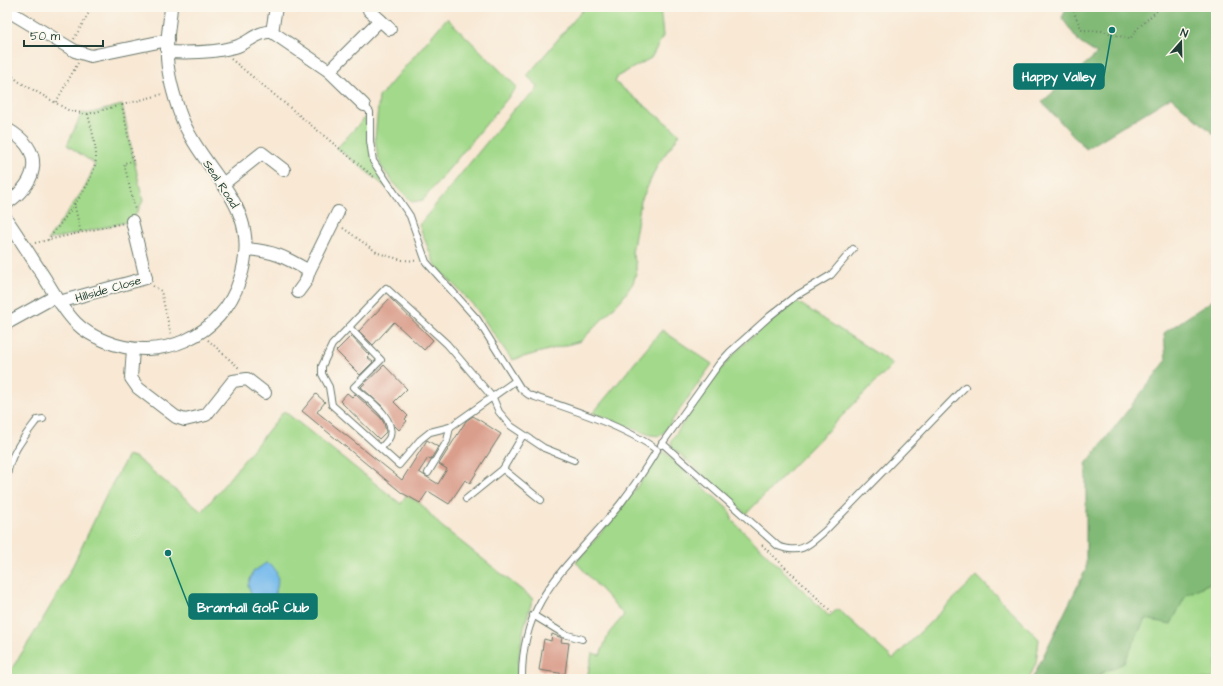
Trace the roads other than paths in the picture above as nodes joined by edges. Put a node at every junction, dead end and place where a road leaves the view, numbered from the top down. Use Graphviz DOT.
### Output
graph roads {
  1 [pos="172,7"];
  2 [pos="276,7"];
  3 [pos="369,10"];
  4 [pos="10,12"];
  5 [pos="380,20"];
  6 [pos="390,29"];
  7 [pos="272,32"];
  8 [pos="167,46"];
  9 [pos="330,71"];
  10 [pos="364,105"];
  11 [pos="7,129"];
  12 [pos="284,170"];
  13 [pos="223,184"];
  14 [pos="7,203"];
  15 [pos="335,217"];
  16 [pos="7,220"];
  17 [pos="132,221"];
  18 [pos="246,249"];
  19 [pos="853,249"];
  20 [pos="309,271"];
  21 [pos="298,292"];
  22 [pos="57,299"];
  23 [pos="7,323"];
  24 [pos="349,327"];
  25 [pos="133,349"];
  26 [pos="515,381"];
  27 [pos="965,386"];
  28 [pos="265,392"];
  29 [pos="493,398"];
  30 [pos="43,419"];
  31 [pos="450,427"];
  32 [pos="523,435"];
  33 [pos="662,443"];
  34 [pos="381,448"];
  35 [pos="658,450"];
  36 [pos="574,460"];
  37 [pos="503,469"];
  38 [pos="428,473"];
  39 [pos="7,477"];
  40 [pos="466,499"];
  41 [pos="540,500"];
  42 [pos="533,616"];
  43 [pos="582,639"];
  44 [pos="522,679"];
  1 -- 8 [label="street, Seal Road"];
  2 -- 7 [label="street"];
  3 -- 5 [label="street"];
  4 -- 8 [label="street"];
  5 -- 6 [label="street"];
  5 -- 9 [label="street"];
  7 -- 8 [label="street"];
  7 -- 9 [label="street"];
  8 -- 13 [label="street, Seal Road"];
  9 -- 10 [label="street"];
  10 -- 26 [label="lane"];
  11 -- 14 [label="street"];
  12 -- 13 [label="street"];
  13 -- 18 [label="street, Seal Road"];
  15 -- 20 [label="street"];
  16 -- 22 [label="street, Seal Road"];
  17 -- 22 [label="street, Hillside Close"];
  18 -- 20 [label="street"];
  18 -- 25 [label="street, Seal Road"];
  19 -- 33 [label="lane"];
  20 -- 21 [label="street"];
  22 -- 23 [label="street, Hillside Close"];
  22 -- 25 [label="street, Seal Road"];
  24 -- 29 [label="lane"];
  24 -- 34 [label="lane"];
  24 -- 34 [label="lane"];
  25 -- 28 [label="street"];
  26 -- 29 [label="lane"];
  26 -- 35 [label="lane"];
  27 -- 33 [label="lane"];
  29 -- 31 [label="lane"];
  29 -- 32 [label="lane"];
  30 -- 39 [label="lane"];
  31 -- 34 [label="lane"];
  31 -- 38 [label="lane"];
  32 -- 36 [label="lane"];
  32 -- 37 [label="lane"];
  33 -- 35 [label="lane"];
  35 -- 42 [label="lane"];
  37 -- 40 [label="lane"];
  37 -- 41 [label="lane"];
  42 -- 43 [label="lane"];
  42 -- 44 [label="lane"];
}
